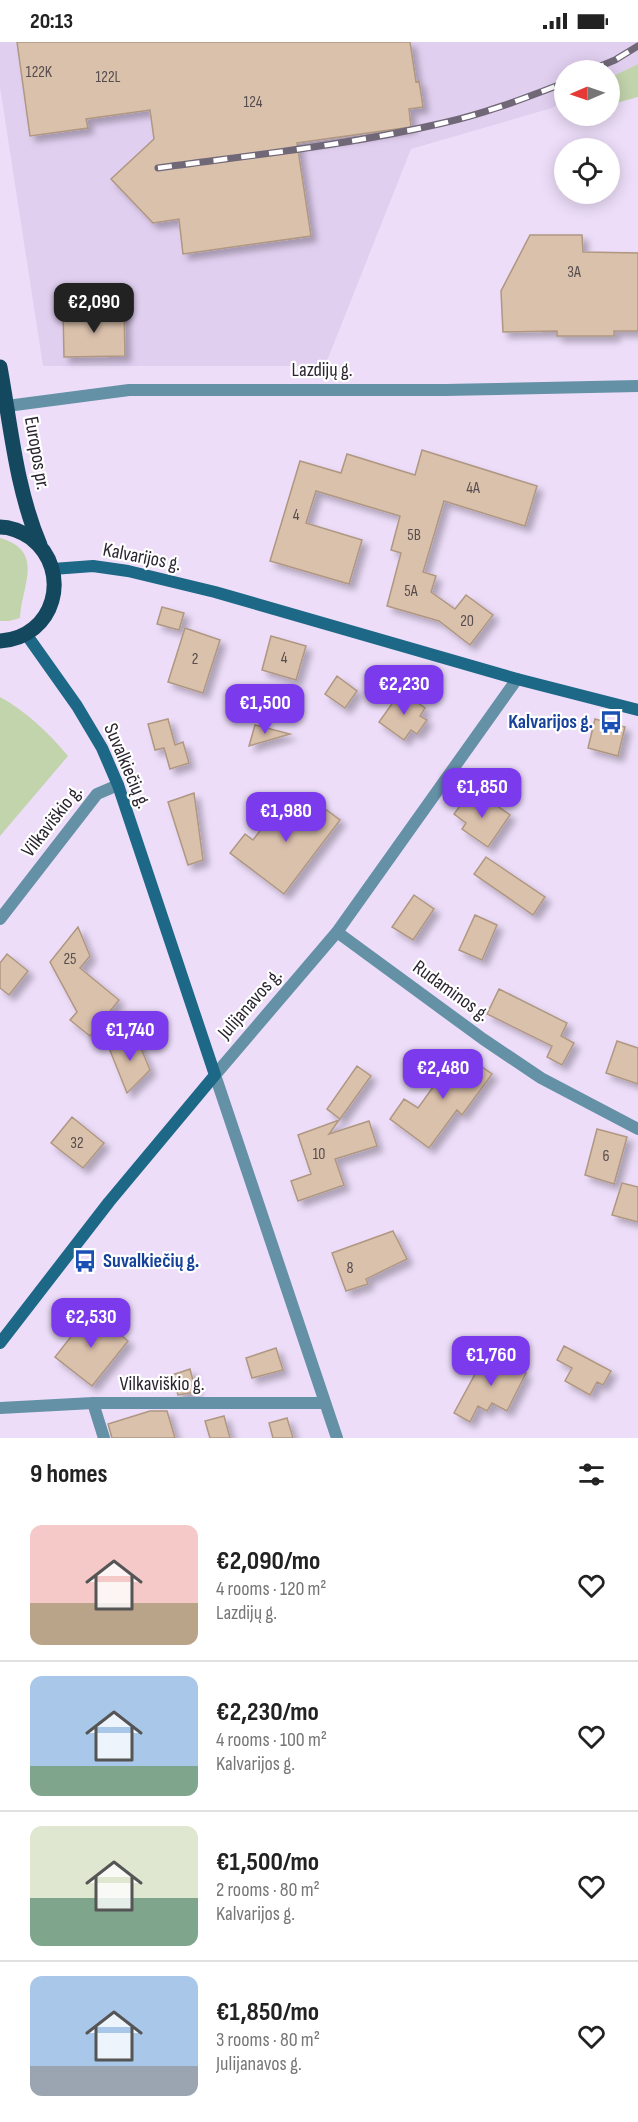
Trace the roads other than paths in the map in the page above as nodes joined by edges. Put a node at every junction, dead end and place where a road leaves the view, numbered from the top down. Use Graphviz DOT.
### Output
graph roads {
  1 [pos="0,367"];
  2 [pos="638,386"];
  3 [pos="7,406"];
  4 [pos="0,527"];
  5 [pos="40,545"];
  6 [pos="53,569"];
  7 [pos="26,634"];
  8 [pos="0,641"];
  9 [pos="517,679"];
  10 [pos="638,711"];
  11 [pos="118,785"];
  12 [pos="0,919"];
  13 [pos="338,932"];
  14 [pos="215,1075"];
  15 [pos="638,1129"];
  16 [pos="0,1343"];
  17 [pos="93,1403"];
  18 [pos="324,1403"];
  19 [pos="0,1408"];
  20 [pos="104,1438"];
  21 [pos="337,1438"];
  1 -- 3 [label="main road, Europos pr."];
  2 -- 3 [label="street, Lazdijų g."];
  3 -- 5 [label="main road, Europos pr."];
  4 -- 5 [label="main road"];
  5 -- 6 [label="main road, Europos pr."];
  6 -- 7 [label="main road, Europos pr."];
  6 -- 9 [label="main road, Kalvarijos g."];
  7 -- 8 [label="main road"];
  7 -- 11 [label="main road, Suvalkiečių g."];
  9 -- 10 [label="main road, Kalvarijos g."];
  9 -- 13 [label="street, Julijanavos g."];
  11 -- 12 [label="street, Vilkaviškio g."];
  11 -- 14 [label="main road, Suvalkiečių g."];
  13 -- 14 [label="street, Julijanavos g."];
  13 -- 15 [label="street, Rudaminos g."];
  14 -- 16 [label="main road, Julijanavos g."];
  14 -- 18 [label="street, Suvalkiečių g."];
  17 -- 18 [label="street, Vilkaviškio g."];
  17 -- 19 [label="street, Vilkaviškio g."];
  17 -- 20 [label="street"];
  18 -- 21 [label="street, Suvalkiečių g."];
}
